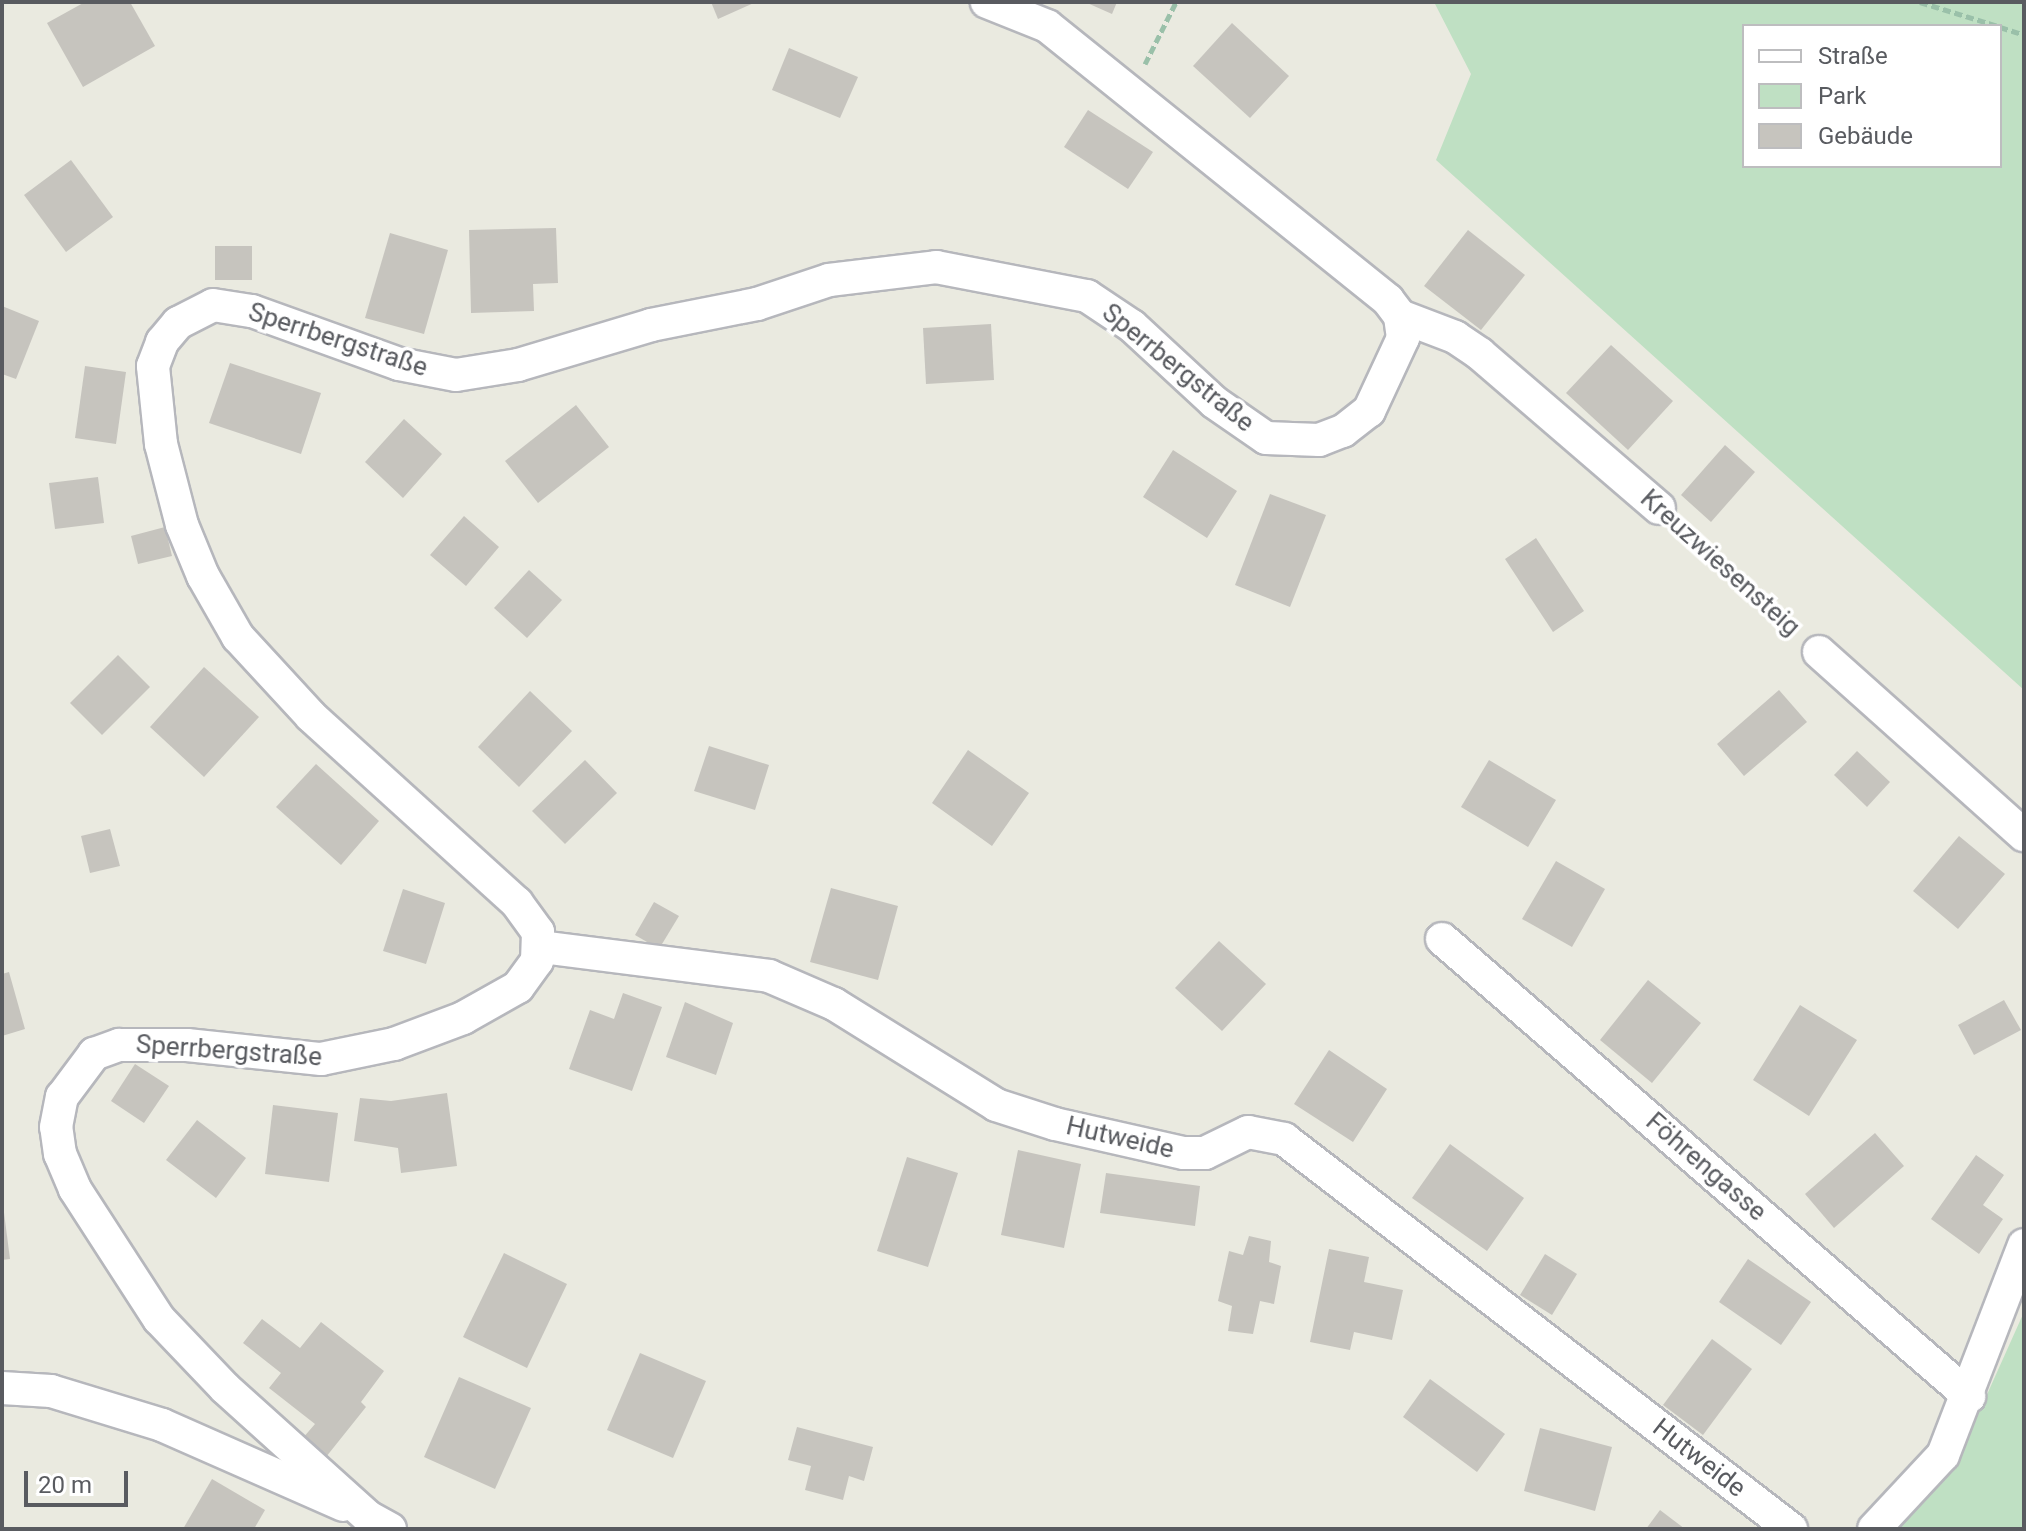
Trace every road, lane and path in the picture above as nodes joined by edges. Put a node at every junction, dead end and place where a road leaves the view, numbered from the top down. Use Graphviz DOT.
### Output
graph roads {
  1 [pos="987,2"];
  2 [pos="1176,2"];
  3 [pos="1920,2"];
  4 [pos="1992,24"];
  5 [pos="2002,27"];
  6 [pos="2024,35"];
  7 [pos="1129,93"];
  8 [pos="1400,316"];
  9 [pos="1659,508"];
  10 [pos="1819,652"];
  11 [pos="2024,835"];
  12 [pos="1442,939"];
  13 [pos="541,947"];
  14 [pos="2024,1245"];
  15 [pos="2,1388"];
  16 [pos="1969,1396"];
  17 [pos="378,1522"];
  18 [pos="1791,1529"];
  19 [pos="1874,1529"];
  1 -- 7 [label="street"];
  2 -- 7 [label="path"];
  3 -- 4 [label="path"];
  5 -- 6 [label="path"];
  7 -- 8 [label="street"];
  8 -- 9 [label="street, Kreuzwiesensteig"];
  8 -- 13 [label="street, Sperrbergstraße"];
  9 -- 10 [label="path, Kreuzwiesensteig"];
  10 -- 11 [label="street, Kreuzwiesensteig"];
  12 -- 16 [label="street, Föhrengasse"];
  13 -- 17 [label="street, Sperrbergstraße"];
  13 -- 18 [label="street, Hutweide"];
  14 -- 16 [label="street"];
  15 -- 17 [label="street, Sperrbergstraße"];
  16 -- 19 [label="street"];
}
